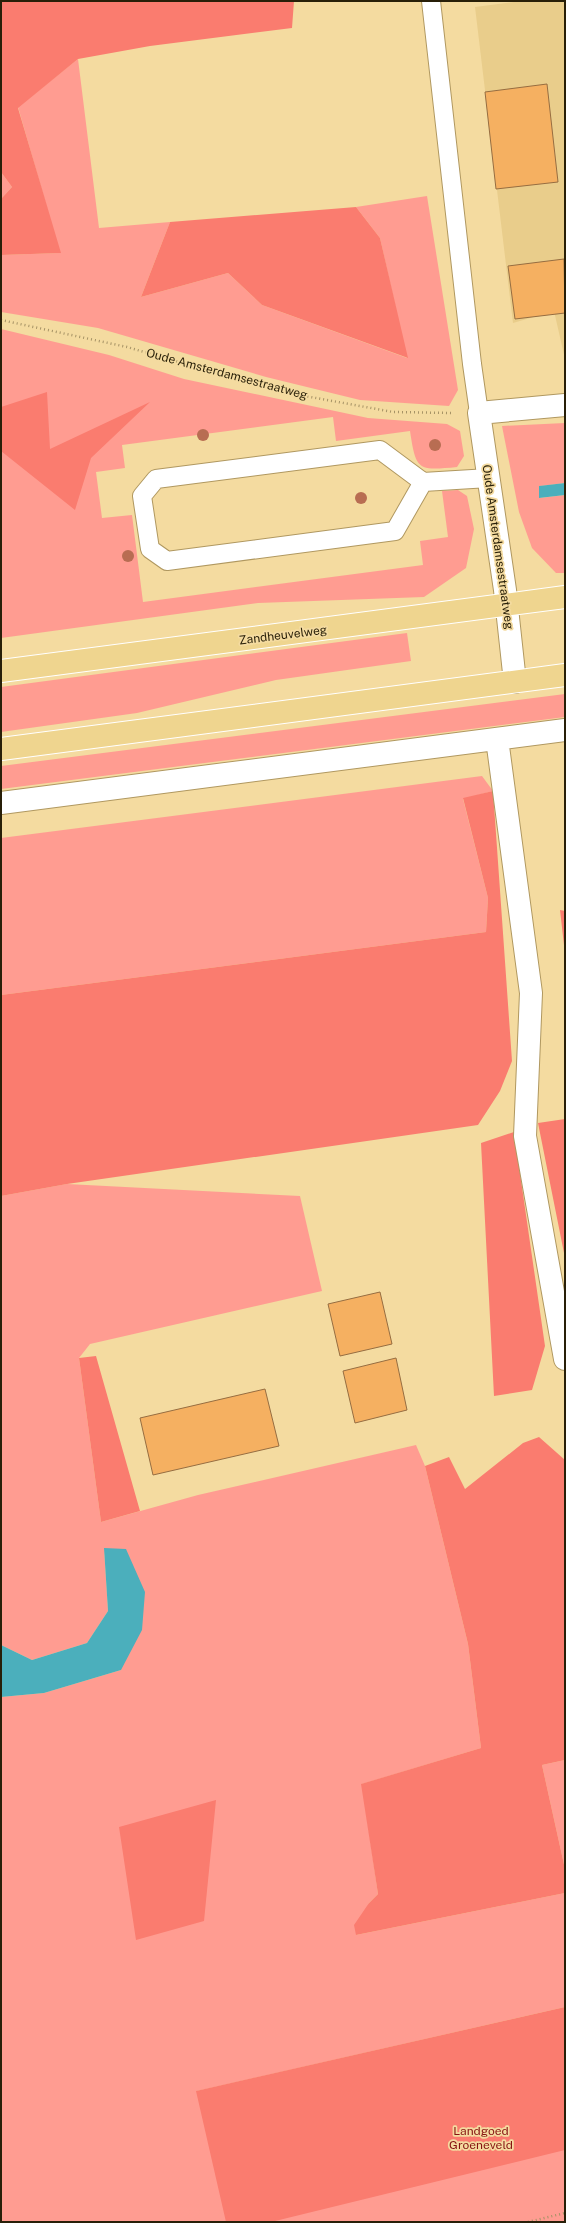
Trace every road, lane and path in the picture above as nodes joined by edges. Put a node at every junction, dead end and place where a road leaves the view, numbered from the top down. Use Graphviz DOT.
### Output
graph roads {
  1 [pos="431,1"];
  2 [pos="1,320"];
  3 [pos="565,405"];
  4 [pos="479,413"];
  5 [pos="490,478"];
  6 [pos="423,482"];
  7 [pos="565,597"];
  8 [pos="506,604"];
  9 [pos="1,671"];
  10 [pos="565,675"];
  11 [pos="515,682"];
  12 [pos="565,730"];
  13 [pos="497,739"];
  14 [pos="1,749"];
  15 [pos="1,803"];
  16 [pos="565,1359"];
  17 [pos="565,2213"];
  18 [pos="528,2222"];
  1 -- 4 [label="lane"];
  2 -- 4 [label="path, Oude Amsterdamsestraatweg"];
  3 -- 4 [label="street"];
  4 -- 5 [label="street, Oude Amsterdamsestraatweg"];
  5 -- 6 [label="lane"];
  5 -- 8 [label="street, Oude Amsterdamsestraatweg"];
  6 -- 6 [label="lane"];
  7 -- 8 [label="main road, Zandheuvelweg"];
  8 -- 9 [label="main road, Zandheuvelweg"];
  8 -- 11 [label="street, Oude Amsterdamsestraatweg"];
  10 -- 11 [label="main road"];
  11 -- 14 [label="main road"];
  12 -- 13 [label="street"];
  13 -- 15 [label="street"];
  13 -- 16 [label="street"];
  17 -- 18 [label="path"];
}
